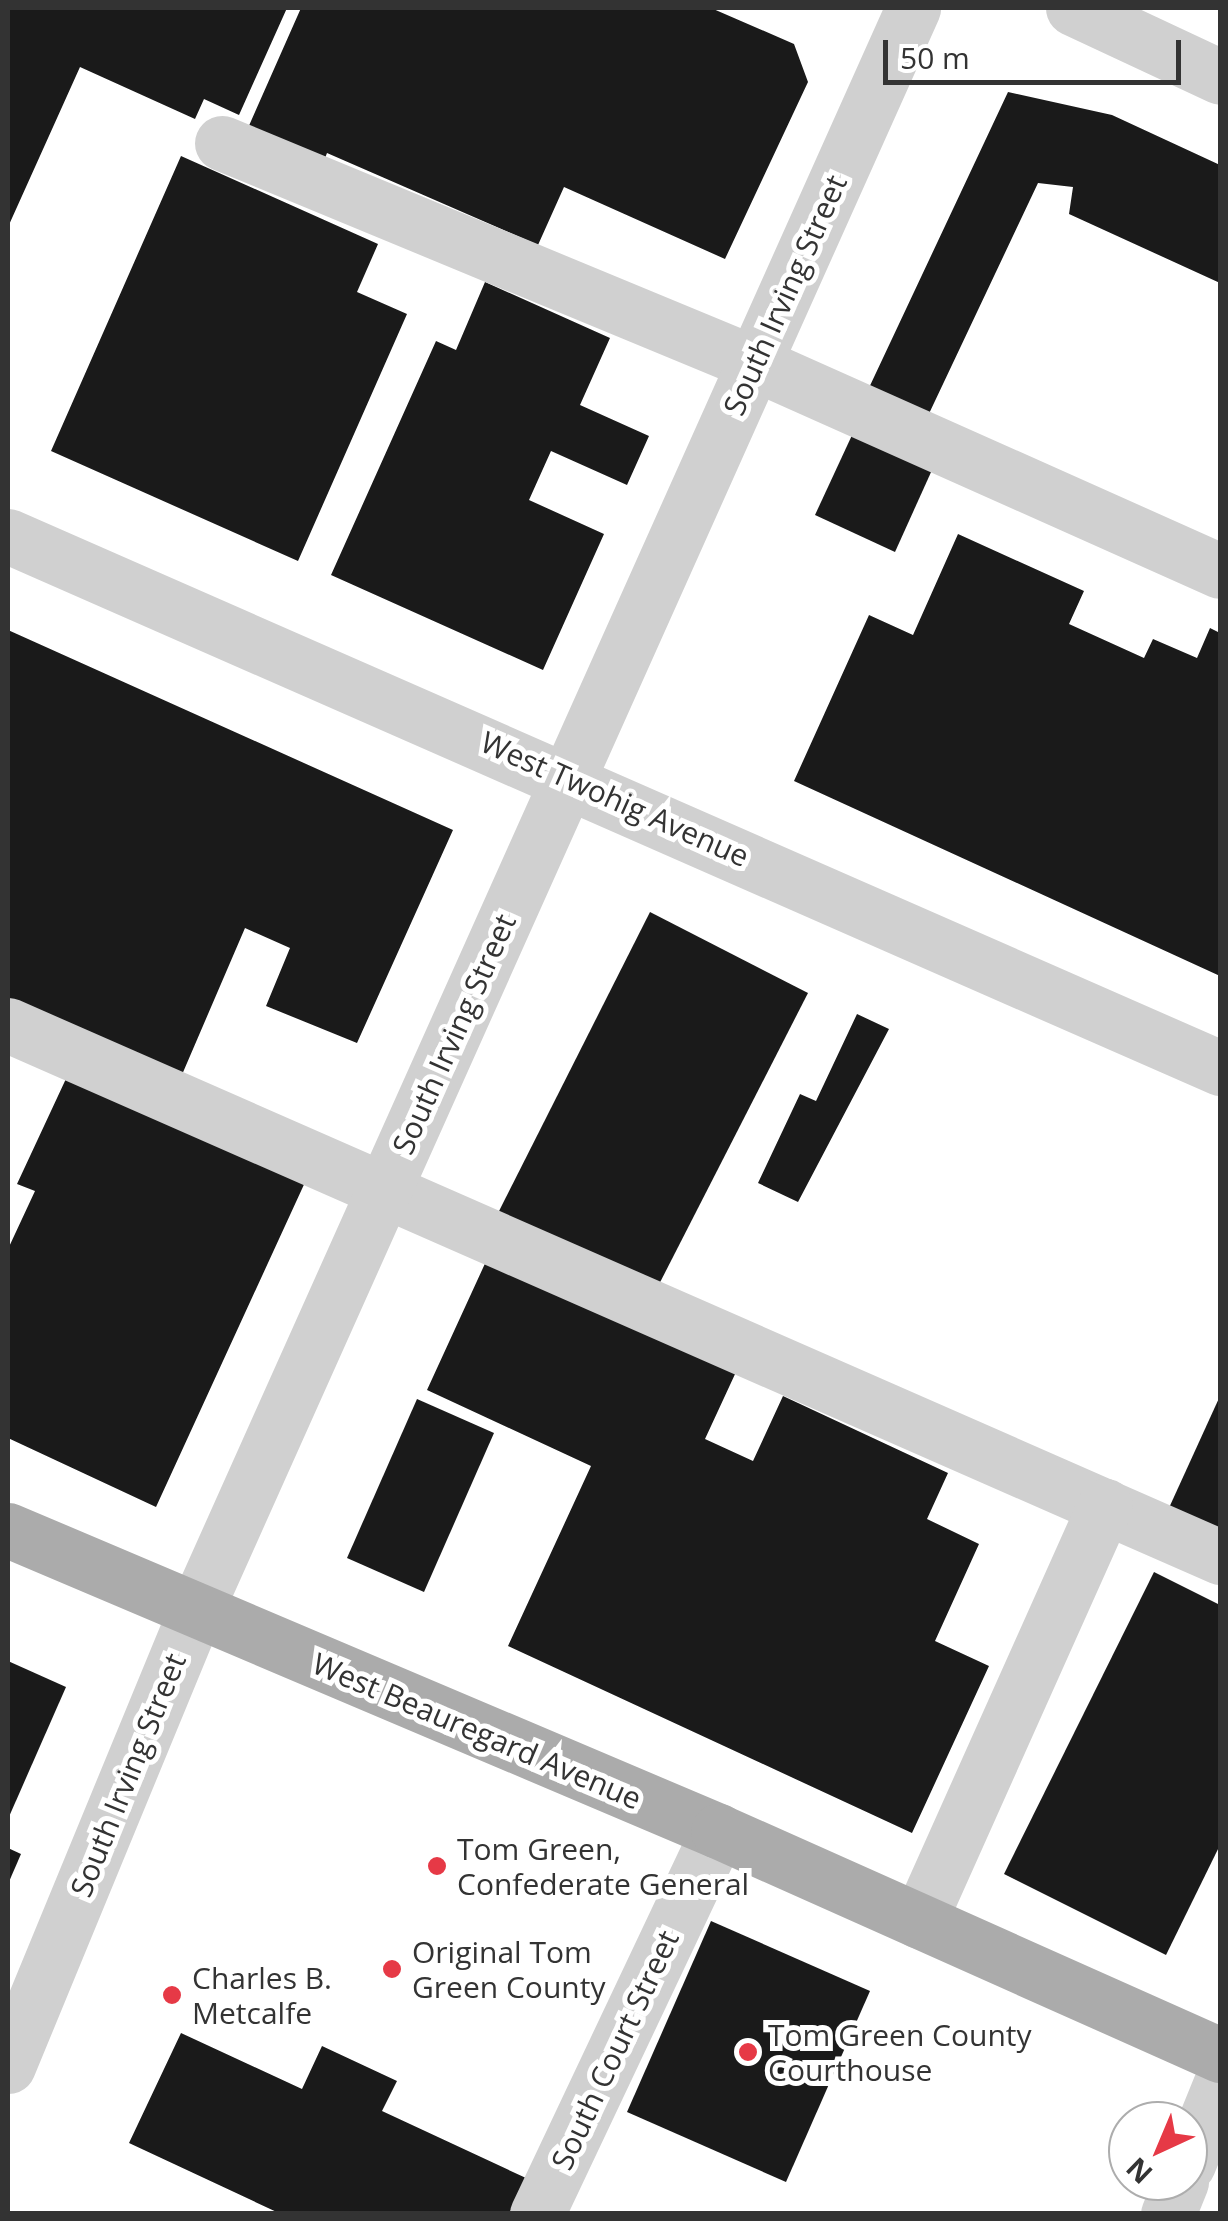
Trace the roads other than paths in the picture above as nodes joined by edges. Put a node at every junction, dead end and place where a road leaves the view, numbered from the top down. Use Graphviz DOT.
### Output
graph roads {
  1 [pos="913,8"];
  2 [pos="1073,8"];
  3 [pos="1220,77"];
  4 [pos="222,143"];
  5 [pos="754,362"];
  6 [pos="8,536"];
  7 [pos="1220,571"];
  8 [pos="569,778"];
  9 [pos="8,1025"];
  10 [pos="1220,1068"];
  11 [pos="384,1190"];
  12 [pos="1105,1506"];
  13 [pos="8,1530"];
  14 [pos="1220,1557"];
  15 [pos="194,1614"];
  16 [pos="718,1832"];
  17 [pos="920,1921"];
  18 [pos="1220,2055"];
  19 [pos="8,2066"];
  20 [pos="1220,2085"];
  21 [pos="1208,2115"];
  22 [pos="537,2214"];
  1 -- 5 [label="street, South Irving Street"];
  2 -- 3 [label="street"];
  4 -- 5 [label="street"];
  5 -- 7 [label="street"];
  5 -- 8 [label="street, South Irving Street"];
  6 -- 8 [label="street, West Twohig Avenue"];
  8 -- 10 [label="street, West Twohig Avenue"];
  8 -- 11 [label="street, South Irving Street"];
  9 -- 11 [label="street"];
  11 -- 12 [label="street"];
  11 -- 15 [label="street, South Irving Street"];
  12 -- 14 [label="street"];
  12 -- 17 [label="street"];
  13 -- 15 [label="main road, West Beauregard Avenue"];
  15 -- 16 [label="main road, West Beauregard Avenue"];
  15 -- 19 [label="street, South Irving Street"];
  16 -- 17 [label="main road, West Beauregard Avenue"];
  16 -- 22 [label="street, South Court Street"];
  17 -- 18 [label="main road, West Beauregard Avenue"];
  20 -- 21 [label="street"];
}
